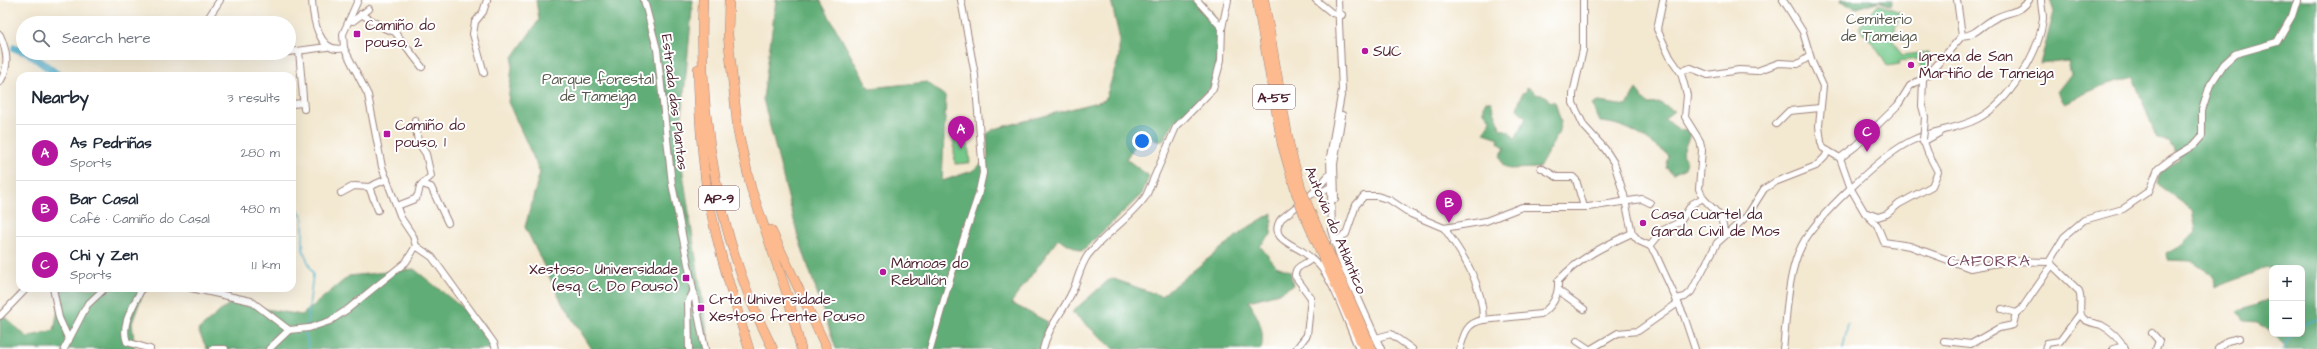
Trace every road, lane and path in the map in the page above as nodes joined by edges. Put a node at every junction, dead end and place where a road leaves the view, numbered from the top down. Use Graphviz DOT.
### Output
graph roads {
  1 [pos="220,0"];
  2 [pos="312,0"];
  3 [pos="358,0"];
  4 [pos="487,0"];
  5 [pos="644,0"];
  6 [pos="703,0"];
  7 [pos="729,0"];
  8 [pos="961,0"];
  9 [pos="1197,0"];
  10 [pos="1228,0"];
  11 [pos="1257,0"];
  12 [pos="1264,0"];
  13 [pos="1316,0"];
  14 [pos="1338,0"];
  15 [pos="1342,0"];
  16 [pos="1583,0"];
  17 [pos="1663,0"];
  18 [pos="1782,0"];
  19 [pos="1957,0"];
  20 [pos="2030,0"];
  21 [pos="2041,0"];
  22 [pos="2297,0"];
  23 [pos="369,10"];
  24 [pos="361,14"];
  25 [pos="1340,15"];
  26 [pos="210,16"];
  27 [pos="350,20"];
  28 [pos="1222,28"];
  29 [pos="0,35"];
  30 [pos="1962,36"];
  31 [pos="701,38"];
  32 [pos="327,47"];
  33 [pos="344,48"];
  34 [pos="296,51"];
  35 [pos="299,51"];
  36 [pos="1810,56"];
  37 [pos="422,67"];
  38 [pos="1680,71"];
  39 [pos="484,73"];
  40 [pos="1923,79"];
  41 [pos="0,82"];
  42 [pos="296,105"];
  43 [pos="1820,108"];
  44 [pos="1342,116"];
  45 [pos="415,120"];
  46 [pos="1776,124"];
  47 [pos="1946,129"];
  48 [pos="1923,141"];
  49 [pos="1828,151"];
  50 [pos="1840,158"];
  51 [pos="1541,168"];
  52 [pos="1329,175"];
  53 [pos="387,179"];
  54 [pos="422,184"];
  55 [pos="1322,185"];
  56 [pos="369,187"];
  57 [pos="1330,187"];
  58 [pos="751,188"];
  59 [pos="1851,189"];
  60 [pos="1298,190"];
  61 [pos="341,193"];
  62 [pos="1316,193"];
  63 [pos="1702,198"];
  64 [pos="1330,199"];
  65 [pos="1626,203"];
  66 [pos="1650,203"];
  67 [pos="397,206"];
  68 [pos="1584,207"];
  69 [pos="378,210"];
  70 [pos="1307,213"];
  71 [pos="1866,213"];
  72 [pos="448,223"];
  73 [pos="1336,226"];
  74 [pos="1444,228"];
  75 [pos="1632,233"];
  76 [pos="1725,235"];
  77 [pos="1336,241"];
  78 [pos="416,246"];
  79 [pos="1650,246"];
  80 [pos="1308,260"];
  81 [pos="2051,264"];
  82 [pos="1333,290"];
  83 [pos="1559,291"];
  84 [pos="23,292"];
  85 [pos="55,292"];
  86 [pos="101,292"];
  87 [pos="140,292"];
  88 [pos="209,292"];
  89 [pos="693,292"];
  90 [pos="1677,300"];
  91 [pos="1344,304"];
  92 [pos="1584,309"];
  93 [pos="2002,309"];
  94 [pos="2016,313"];
  95 [pos="2080,314"];
  96 [pos="0,316"];
  97 [pos="1483,320"];
  98 [pos="1351,326"];
  99 [pos="289,330"];
  100 [pos="2152,333"];
  101 [pos="1376,338"];
  102 [pos="2240,338"];
  103 [pos="69,340"];
  104 [pos="1577,341"];
  105 [pos="1944,341"];
  106 [pos="2126,348"];
  107 [pos="64,349"];
  108 [pos="150,349"];
  109 [pos="213,349"];
  110 [pos="225,349"];
  111 [pos="269,349"];
  112 [pos="496,349"];
  113 [pos="689,349"];
  114 [pos="705,349"];
  115 [pos="749,349"];
  116 [pos="773,349"];
  117 [pos="801,349"];
  118 [pos="827,349"];
  119 [pos="930,349"];
  120 [pos="1043,349"];
  121 [pos="1296,349"];
  122 [pos="1361,349"];
  123 [pos="1372,349"];
  124 [pos="1381,349"];
  125 [pos="1412,349"];
  126 [pos="1460,349"];
  127 [pos="1590,349"];
  128 [pos="1695,349"];
  129 [pos="1783,349"];
  130 [pos="2045,349"];
  131 [pos="2113,349"];
  132 [pos="2156,349"];
  133 [pos="2218,349"];
  1 -- 26 [label="street"];
  2 -- 32 [label="street"];
  3 -- 27 [label="street"];
  4 -- 39 [label="street"];
  5 -- 89 [label="street, Estrada das Plantas"];
  6 -- 31 [label="highway, AP-9"];
  7 -- 58 [label="highway, AP-9"];
  8 -- 119 [label="street"];
  9 -- 28 [label="street"];
  10 -- 28 [label="street"];
  11 -- 60 [label="highway, Autovía do Atlántico / A-55"];
  12 -- 60 [label="highway, Autovía do Atlántico / A-55"];
  13 -- 25 [label="street"];
  14 -- 25 [label="street"];
  15 -- 25 [label="street"];
  16 -- 65 [label="street"];
  17 -- 38 [label="street"];
  18 -- 36 [label="street"];
  19 -- 30 [label="street"];
  20 -- 30 [label="street"];
  21 -- 47 [label="street"];
  22 -- 81 [label="street"];
  23 -- 24 [label="street"];
  24 -- 27 [label="street"];
  24 -- 37 [label="street"];
  25 -- 44 [label="street"];
  25 -- 52 [label="street"];
  27 -- 33 [label="street"];
  28 -- 120 [label="street"];
  29 -- 41 [label="street"];
  30 -- 40 [label="street"];
  31 -- 115 [label="highway"];
  31 -- 116 [label="highway, AP-9"];
  32 -- 33 [label="street"];
  32 -- 35 [label="street"];
  33 -- 53 [label="street"];
  34 -- 35 [label="street"];
  35 -- 42 [label="street"];
  36 -- 38 [label="street"];
  36 -- 43 [label="street"];
  38 -- 63 [label="street"];
  40 -- 48 [label="street, bridge"];
  40 -- 50 [label="street"];
  43 -- 46 [label="street"];
  43 -- 49 [label="street"];
  44 -- 57 [label="street"];
  44 -- 73 [label="street"];
  45 -- 54 [label="street"];
  47 -- 48 [label="street"];
  47 -- 59 [label="street"];
  48 -- 71 [label="street"];
  49 -- 50 [label="street"];
  49 -- 76 [label="street"];
  50 -- 59 [label="street"];
  51 -- 68 [label="street"];
  52 -- 55 [label="street"];
  52 -- 57 [label="street"];
  53 -- 56 [label="street"];
  53 -- 67 [label="street"];
  54 -- 67 [label="street"];
  54 -- 72 [label="street"];
  55 -- 57 [label="street"];
  55 -- 62 [label="street"];
  56 -- 61 [label="street"];
  56 -- 69 [label="street"];
  57 -- 62 [label="street"];
  57 -- 64 [label="street"];
  57 -- 73 [label="street"];
  58 -- 117 [label="highway, AP-9"];
  58 -- 118 [label="highway, AP-9"];
  59 -- 71 [label="street"];
  59 -- 129 [label="street"];
  60 -- 70 [label="highway, Autovía do Atlántico / A-55, bridge"];
  62 -- 64 [label="street"];
  62 -- 80 [label="street"];
  63 -- 76 [label="street"];
  63 -- 79 [label="street"];
  64 -- 77 [label="street"];
  65 -- 66 [label="street"];
  65 -- 68 [label="street"];
  65 -- 75 [label="street"];
  67 -- 78 [label="street"];
  68 -- 74 [label="street"];
  70 -- 91 [label="highway, Autovía do Atlántico / A-55"];
  70 -- 123 [label="highway, Autovía do Atlántico / A-55"];
  71 -- 81 [label="street"];
  73 -- 77 [label="street"];
  74 -- 77 [label="street"];
  74 -- 97 [label="street"];
  75 -- 79 [label="street"];
  75 -- 83 [label="street"];
  76 -- 90 [label="street"];
  77 -- 101 [label="street"];
  78 -- 99 [label="street"];
  78 -- 112 [label="street"];
  79 -- 90 [label="street"];
  80 -- 82 [label="street"];
  80 -- 121 [label="street"];
  81 -- 94 [label="street"];
  81 -- 95 [label="street"];
  82 -- 91 [label="highway"];
  82 -- 98 [label="street"];
  83 -- 92 [label="street"];
  83 -- 97 [label="street"];
  84 -- 96 [label="street"];
  85 -- 103 [label="street"];
  86 -- 103 [label="street"];
  87 -- 108 [label="street"];
  88 -- 99 [label="street"];
  89 -- 113 [label="street"];
  89 -- 114 [label="street, Estrada das Plantas"];
  90 -- 127 [label="street"];
  90 -- 128 [label="street"];
  91 -- 98 [label="highway, Autovía do Atlántico / A-55"];
  93 -- 94 [label="street"];
  94 -- 105 [label="street"];
  95 -- 106 [label="street"];
  95 -- 130 [label="street"];
  97 -- 126 [label="street"];
  98 -- 122 [label="highway, Autovía do Atlántico / A-55"];
  99 -- 111 [label="street"];
  100 -- 132 [label="street"];
  101 -- 124 [label="street"];
  101 -- 125 [label="street"];
  102 -- 133 [label="street"];
  103 -- 107 [label="street"];
  104 -- 127 [label="street"];
  106 -- 131 [label="street"];
  109 -- 110 [label="street"];
}
